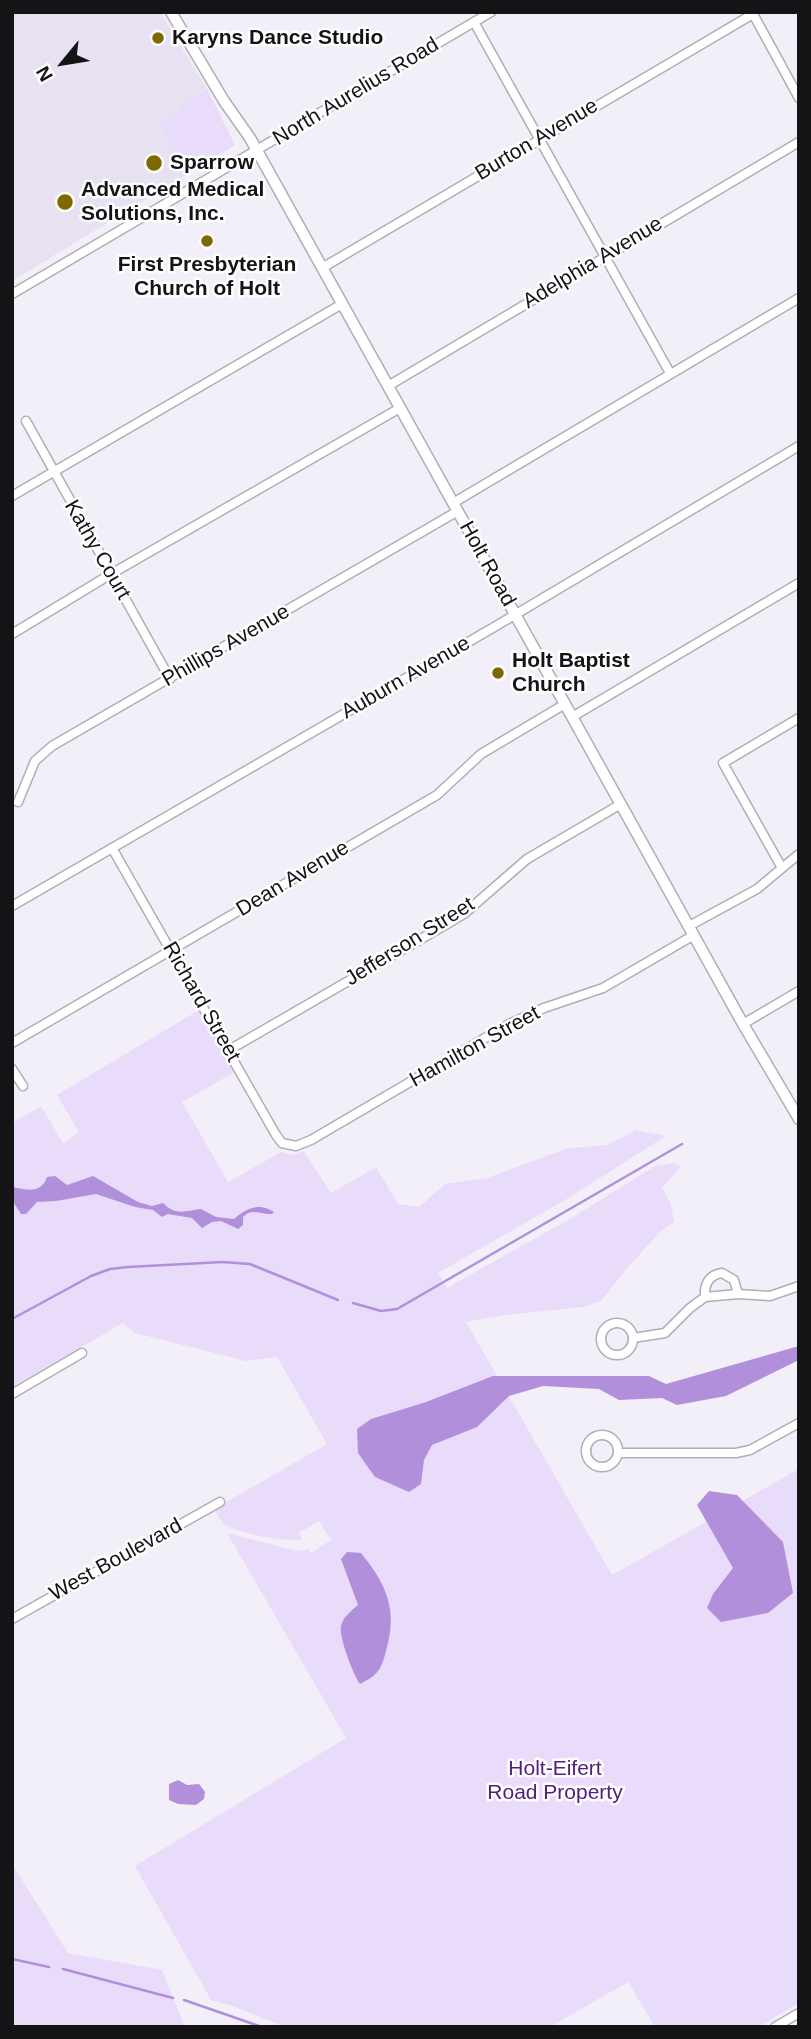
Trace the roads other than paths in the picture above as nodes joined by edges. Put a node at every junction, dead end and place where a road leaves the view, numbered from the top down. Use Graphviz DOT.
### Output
graph roads {
  1 [pos="171,12"];
  2 [pos="491,12"];
  3 [pos="752,13"];
  4 [pos="474,22"];
  5 [pos="799,98"];
  6 [pos="540,138"];
  7 [pos="799,142"];
  8 [pos="257,151"];
  9 [pos="604,256"];
  10 [pos="322,268"];
  11 [pos="12,294"];
  12 [pos="799,298"];
  13 [pos="342,304"];
  14 [pos="670,373"];
  15 [pos="388,386"];
  16 [pos="400,408"];
  17 [pos="26,421"];
  18 [pos="799,446"];
  19 [pos="55,473"];
  20 [pos="12,496"];
  21 [pos="456,507"];
  22 [pos="111,574"];
  23 [pos="799,583"];
  24 [pos="515,614"];
  25 [pos="12,634"];
  26 [pos="170,679"];
  27 [pos="565,704"];
  28 [pos="572,717"];
  29 [pos="799,718"];
  30 [pos="18,802"];
  31 [pos="621,804"];
  32 [pos="113,848"];
  33 [pos="799,854"];
  34 [pos="782,868"];
  35 [pos="12,906"];
  36 [pos="692,931"];
  37 [pos="172,951"];
  38 [pos="799,990"];
  39 [pos="743,1024"];
  40 [pos="12,1043"];
  41 [pos="229,1050"];
  42 [pos="12,1069"];
  43 [pos="23,1086"];
  44 [pos="799,1119"];
  45 [pos="296,1146"];
  46 [pos="799,1286"];
  47 [pos="738,1294"];
  48 [pos="705,1297"];
  49 [pos="633,1338"];
  50 [pos="82,1353"];
  51 [pos="12,1394"];
  52 [pos="799,1423"];
  53 [pos="618,1453"];
  54 [pos="220,1502"];
  55 [pos="12,1619"];
  56 [pos="799,2013"];
  57 [pos="775,2027"];
  1 -- 8 [label="main road, Holt Road"];
  2 -- 4 [label="street, North Aurelius Road"];
  3 -- 5 [label="street"];
  3 -- 6 [label="street, Burton Avenue"];
  4 -- 6 [label="street"];
  4 -- 8 [label="street, North Aurelius Road"];
  6 -- 9 [label="street"];
  6 -- 10 [label="street, Burton Avenue"];
  7 -- 9 [label="street, Adelphia Avenue"];
  8 -- 10 [label="main road, Holt Road"];
  8 -- 11 [label="street, North Aurelius Road"];
  9 -- 14 [label="street"];
  9 -- 15 [label="street, Adelphia Avenue"];
  10 -- 13 [label="main road, Holt Road"];
  12 -- 14 [label="street, Phillips Avenue"];
  13 -- 15 [label="main road, Holt Road"];
  13 -- 19 [label="street"];
  14 -- 21 [label="street, Phillips Avenue"];
  15 -- 16 [label="main road, Holt Road"];
  16 -- 21 [label="main road, Holt Road"];
  16 -- 22 [label="street"];
  17 -- 19 [label="street, Kathy Court"];
  18 -- 24 [label="street, Auburn Avenue"];
  19 -- 20 [label="street"];
  19 -- 22 [label="street, Kathy Court"];
  21 -- 24 [label="main road, Holt Road"];
  21 -- 26 [label="street, Phillips Avenue"];
  22 -- 25 [label="street"];
  22 -- 26 [label="street, Kathy Court"];
  23 -- 28 [label="street"];
  24 -- 27 [label="main road, Holt Road"];
  24 -- 32 [label="street, Auburn Avenue"];
  26 -- 30 [label="street, Phillips Avenue"];
  27 -- 28 [label="main road, Holt Road"];
  27 -- 37 [label="street, Dean Avenue"];
  28 -- 31 [label="main road, Holt Road"];
  29 -- 34 [label="street"];
  31 -- 36 [label="main road, Holt Road"];
  31 -- 41 [label="street, Jefferson Street"];
  32 -- 35 [label="street, Auburn Avenue"];
  32 -- 37 [label="street, Richard Street"];
  33 -- 34 [label="street, Hamilton Street"];
  34 -- 36 [label="street, Hamilton Street"];
  36 -- 39 [label="main road, Holt Road"];
  36 -- 45 [label="street, Hamilton Street"];
  37 -- 40 [label="street, Dean Avenue"];
  37 -- 41 [label="street, Richard Street"];
  38 -- 39 [label="street"];
  39 -- 44 [label="main road, Holt Road"];
  41 -- 45 [label="street, Richard Street"];
  42 -- 43 [label="street"];
  46 -- 47 [label="street"];
  47 -- 48 [label="street"];
  47 -- 48 [label="street"];
  48 -- 49 [label="street"];
  49 -- 49 [label="street"];
  50 -- 51 [label="street"];
  52 -- 53 [label="street"];
  53 -- 53 [label="street"];
  54 -- 55 [label="street, West Boulevard"];
  56 -- 57 [label="street"];
}
